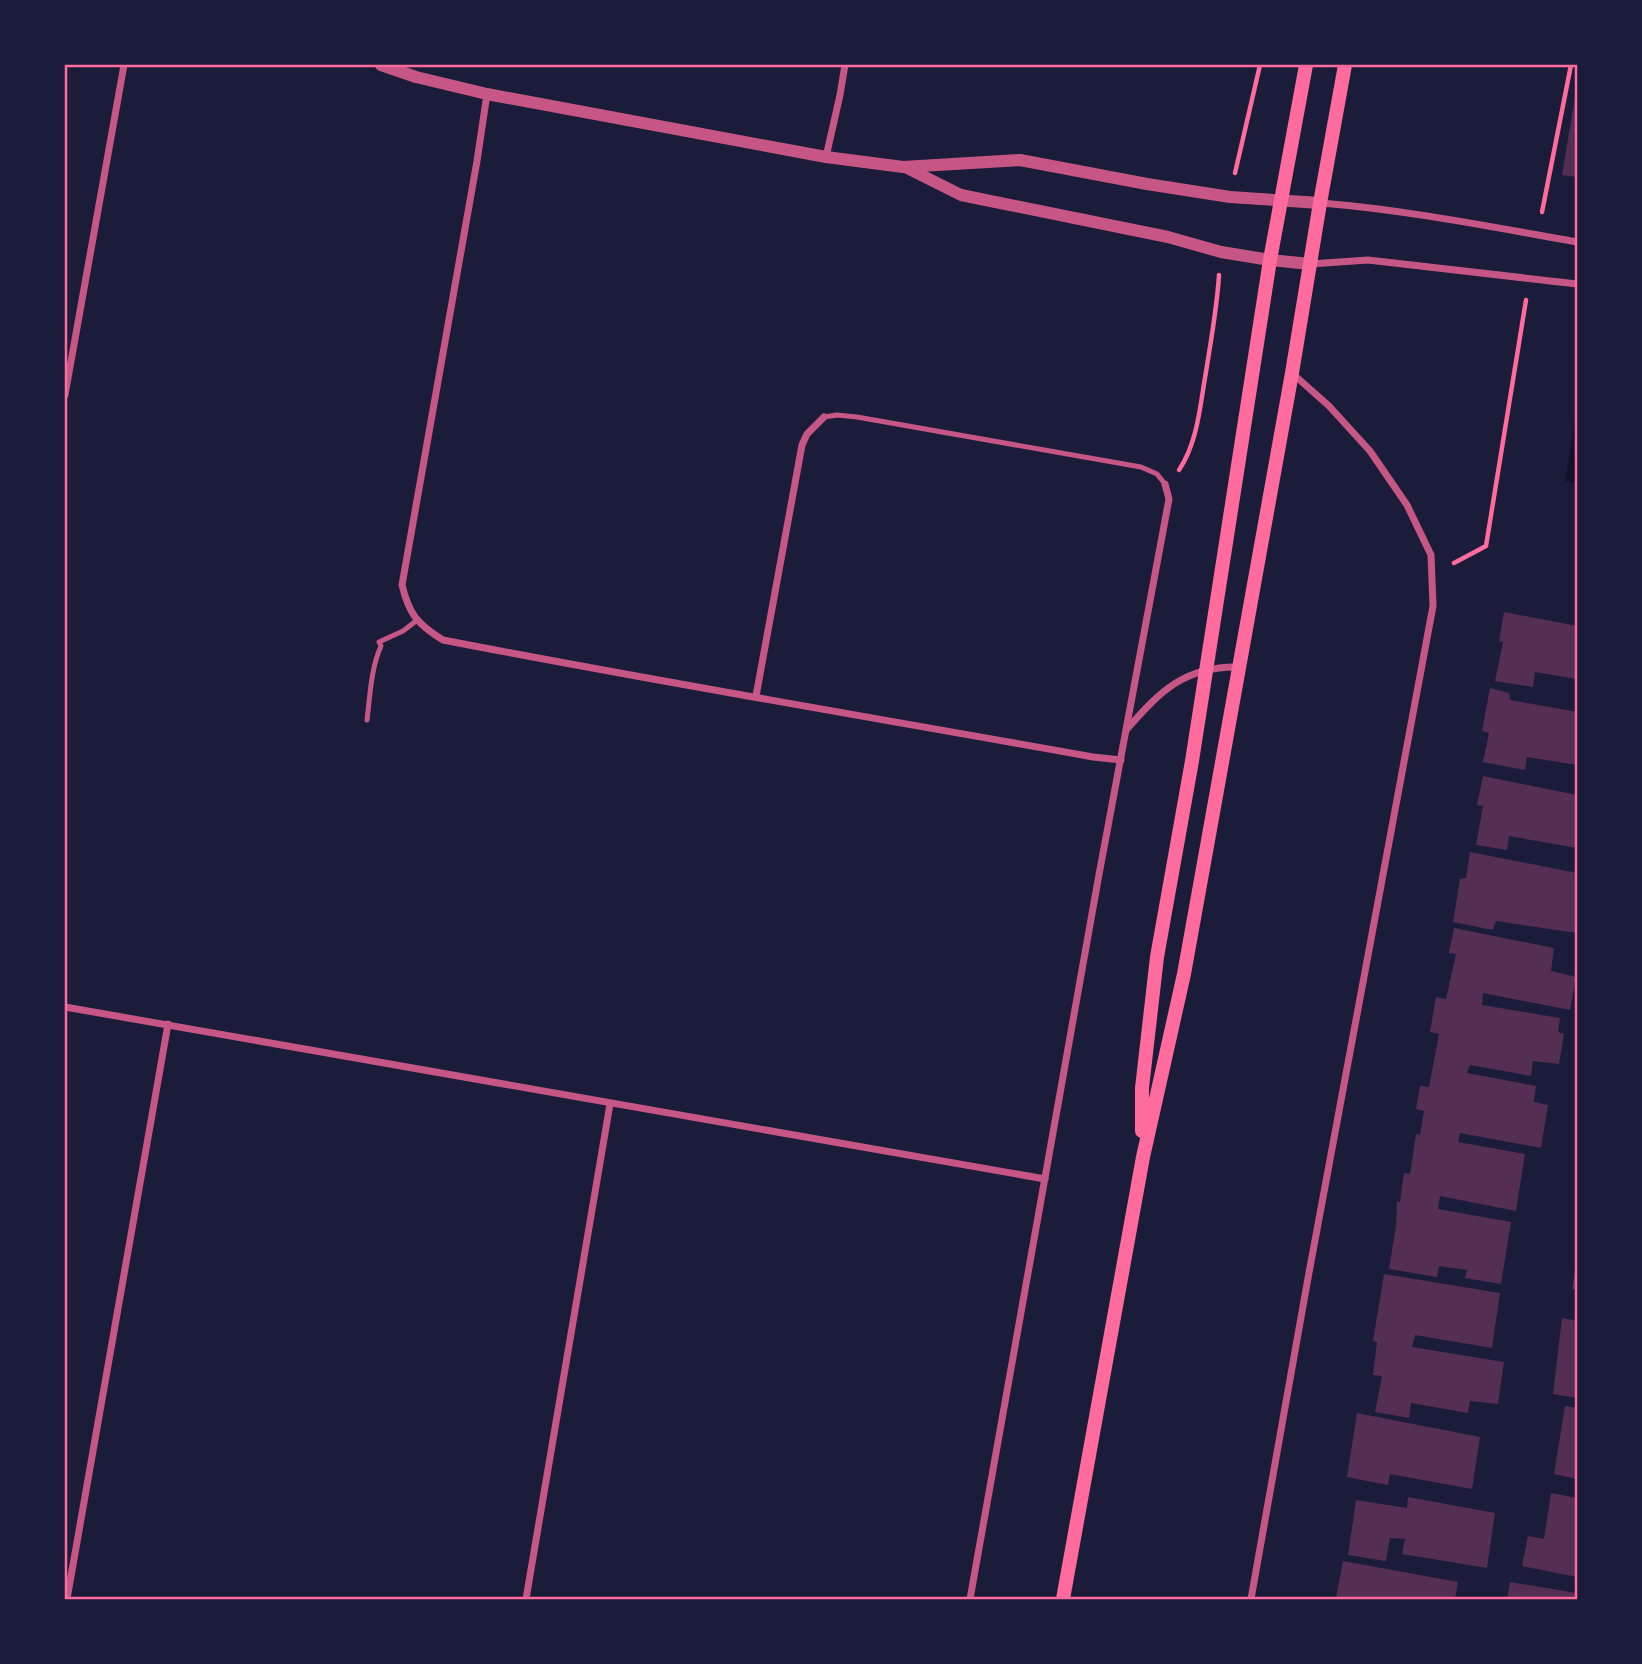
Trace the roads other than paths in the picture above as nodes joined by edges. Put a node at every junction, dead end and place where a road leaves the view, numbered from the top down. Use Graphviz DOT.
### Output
graph roads {
  1 [pos="124,65"];
  2 [pos="381,65"];
  3 [pos="845,65"];
  4 [pos="1306,65"];
  5 [pos="1345,65"];
  6 [pos="417,71"];
  7 [pos="487,94"];
  8 [pos="825,157"];
  9 [pos="903,167"];
  10 [pos="1282,201"];
  11 [pos="1320,203"];
  12 [pos="1577,242"];
  13 [pos="1270,260"];
  14 [pos="1310,264"];
  15 [pos="1577,285"];
  16 [pos="1292,373"];
  17 [pos="65,395"];
  18 [pos="824,417"];
  19 [pos="1166,484"];
  20 [pos="416,621"];
  21 [pos="1239,667"];
  22 [pos="1207,670"];
  23 [pos="756,696"];
  24 [pos="367,719"];
  25 [pos="1126,729"];
  26 [pos="1121,760"];
  27 [pos="65,1007"];
  28 [pos="168,1024"];
  29 [pos="610,1104"];
  30 [pos="1143,1157"];
  31 [pos="1045,1179"];
  32 [pos="67,1599"];
  33 [pos="526,1599"];
  34 [pos="970,1599"];
  35 [pos="1063,1599"];
  36 [pos="1251,1599"];
  1 -- 17 [label="street"];
  2 -- 6 [label="street"];
  3 -- 8 [label="street"];
  4 -- 10 [label="main road"];
  5 -- 11 [label="main road"];
  6 -- 7 [label="street"];
  7 -- 8 [label="street"];
  7 -- 20 [label="street"];
  8 -- 9 [label="street"];
  9 -- 10 [label="street"];
  9 -- 13 [label="street"];
  10 -- 11 [label="street"];
  10 -- 13 [label="main road"];
  11 -- 12 [label="street"];
  11 -- 14 [label="main road"];
  13 -- 14 [label="street"];
  13 -- 22 [label="main road"];
  14 -- 15 [label="street"];
  14 -- 16 [label="main road"];
  16 -- 21 [label="main road"];
  16 -- 36 [label="street"];
  18 -- 19 [label="lane"];
  18 -- 23 [label="street"];
  19 -- 25 [label="street"];
  20 -- 23 [label="street"];
  20 -- 24 [label="lane"];
  21 -- 22 [label="street"];
  21 -- 30 [label="main road"];
  22 -- 25 [label="street"];
  22 -- 30 [label="main road"];
  23 -- 26 [label="street"];
  25 -- 26 [label="street"];
  26 -- 31 [label="street"];
  27 -- 28 [label="street"];
  28 -- 29 [label="street"];
  28 -- 32 [label="street"];
  29 -- 31 [label="street"];
  29 -- 33 [label="street"];
  30 -- 35 [label="main road"];
  31 -- 34 [label="street"];
}
